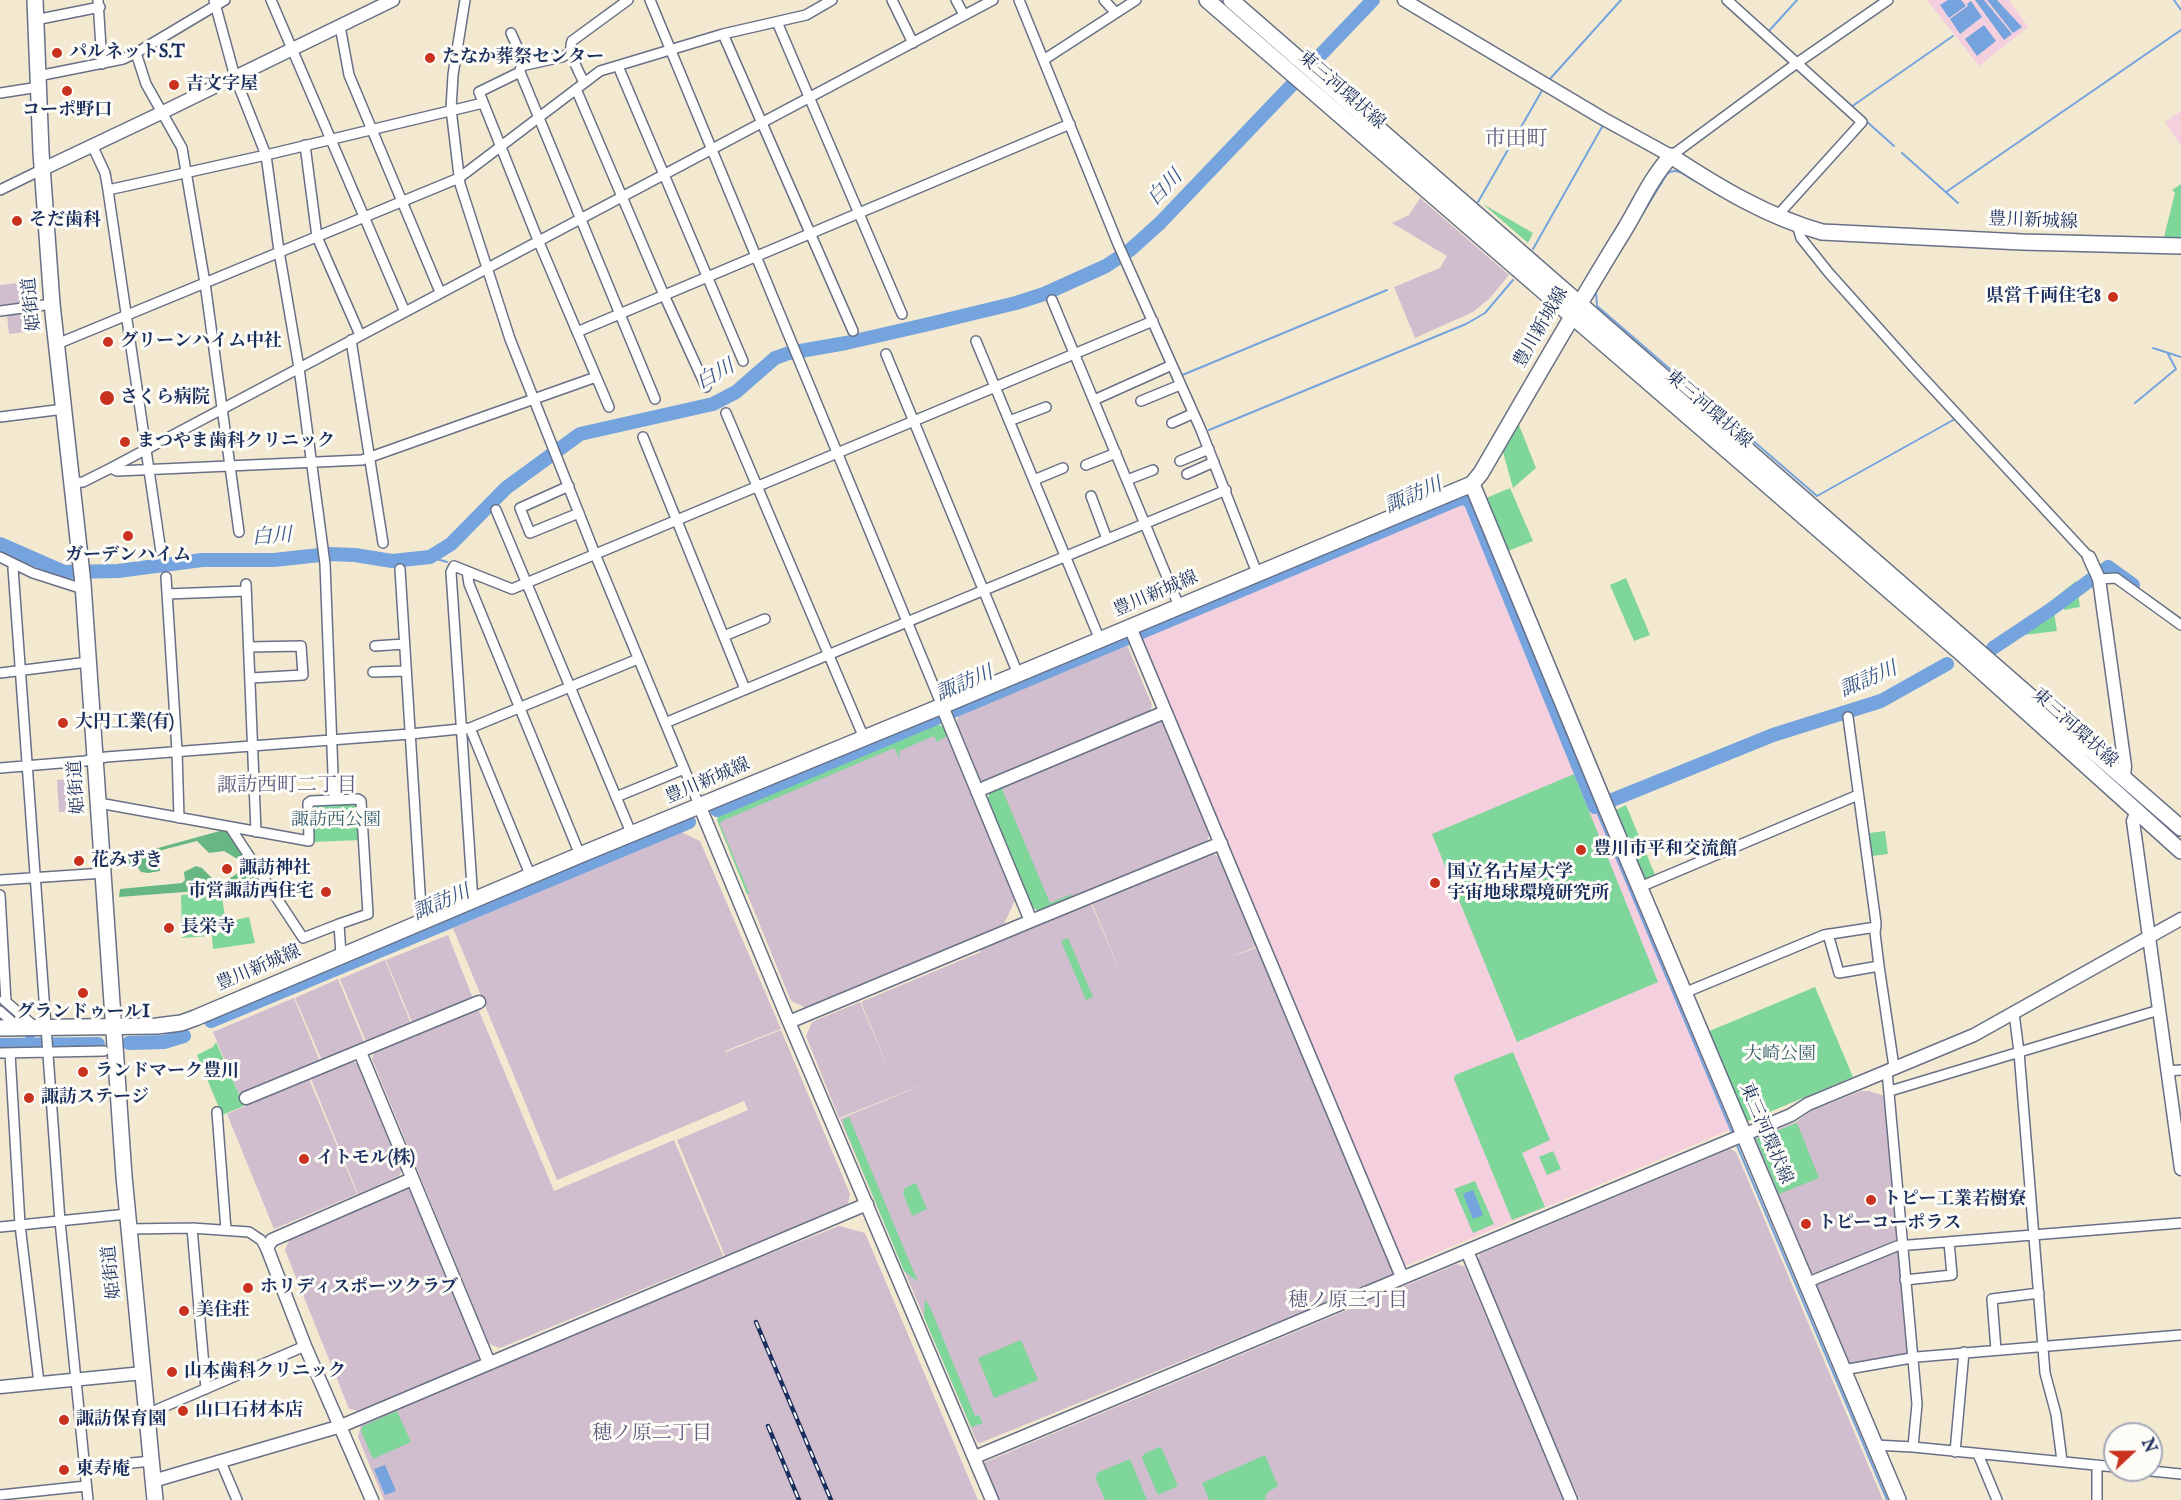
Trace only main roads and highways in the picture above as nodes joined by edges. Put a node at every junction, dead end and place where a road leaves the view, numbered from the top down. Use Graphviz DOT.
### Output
graph roads {
  1 [pos="35,0"];
  2 [pos="1207,0"];
  3 [pos="1231,0"];
  4 [pos="1293,66"];
  5 [pos="2181,246"];
  6 [pos="1575,310"];
  7 [pos="1473,484"];
  8 [pos="2181,828"];
  9 [pos="2181,851"];
  10 [pos="114,1027"];
  11 [pos="0,1028"];
  12 [pos="155,1500"];
  13 [pos="1898,1500"];
  1 -- 10 [label="main road, 姫街道"];
  2 -- 4 [label="main road, 東三河環状線"];
  3 -- 4 [label="main road, 東三河環状線"];
  4 -- 6 [label="main road, 東三河環状線"];
  5 -- 6 [label="main road, 豊川新城線"];
  6 -- 7 [label="main road, 豊川新城線"];
  6 -- 8 [label="main road, 東三河環状線"];
  6 -- 9 [label="main road, 東三河環状線"];
  7 -- 10 [label="main road, 豊川新城線"];
  7 -- 13 [label="main road, 東三河環状線"];
  10 -- 11 [label="main road, 豊川新城線"];
  10 -- 12 [label="main road, 姫街道"];
}
